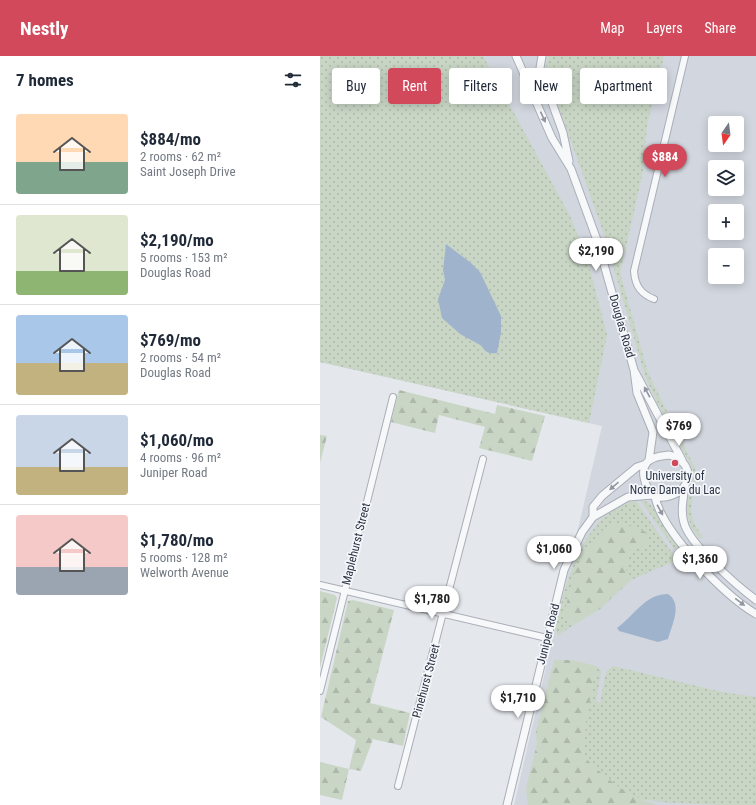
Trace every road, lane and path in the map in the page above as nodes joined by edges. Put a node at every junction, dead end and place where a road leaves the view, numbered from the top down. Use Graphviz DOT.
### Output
graph roads {
  1 [pos="516,56"];
  2 [pos="542,56"];
  3 [pos="685,56"];
  4 [pos="572,169"];
  5 [pos="654,299"];
  6 [pos="634,370"];
  7 [pos="393,397"];
  8 [pos="483,459"];
  9 [pos="648,462"];
  10 [pos="683,462"];
  11 [pos="685,486"];
  12 [pos="654,496"];
  13 [pos="593,517"];
  14 [pos="320,585"];
  15 [pos="344,590"];
  16 [pos="756,600"];
  17 [pos="443,614"];
  18 [pos="756,614"];
  19 [pos="547,638"];
  20 [pos="320,691"];
  21 [pos="398,786"];
  22 [pos="507,805"];
  1 -- 4 [label="street, Douglas Road, one-way"];
  2 -- 4 [label="street, Douglas Road"];
  3 -- 5 [label="street"];
  4 -- 6 [label="street, Douglas Road"];
  6 -- 9 [label="street, Douglas Road"];
  10 -- 6 [label="street, Douglas Road, one-way"];
  7 -- 15 [label="street, Maplehurst Street"];
  8 -- 17 [label="street, Pinehurst Street"];
  9 -- 10 [label="street"];
  9 -- 12 [label="street"];
  9 -- 13 [label="street, Juniper Road, one-way"];
  10 -- 11 [label="street"];
  11 -- 12 [label="street"];
  11 -- 16 [label="street"];
  12 -- 13 [label="street, Juniper Road"];
  12 -- 18 [label="street, one-way"];
  13 -- 19 [label="street, Juniper Road"];
  14 -- 15 [label="street"];
  15 -- 17 [label="street"];
  15 -- 20 [label="street, Maplehurst Street"];
  17 -- 19 [label="street"];
  17 -- 21 [label="street, Pinehurst Street"];
  19 -- 22 [label="street, Juniper Road"];
}
